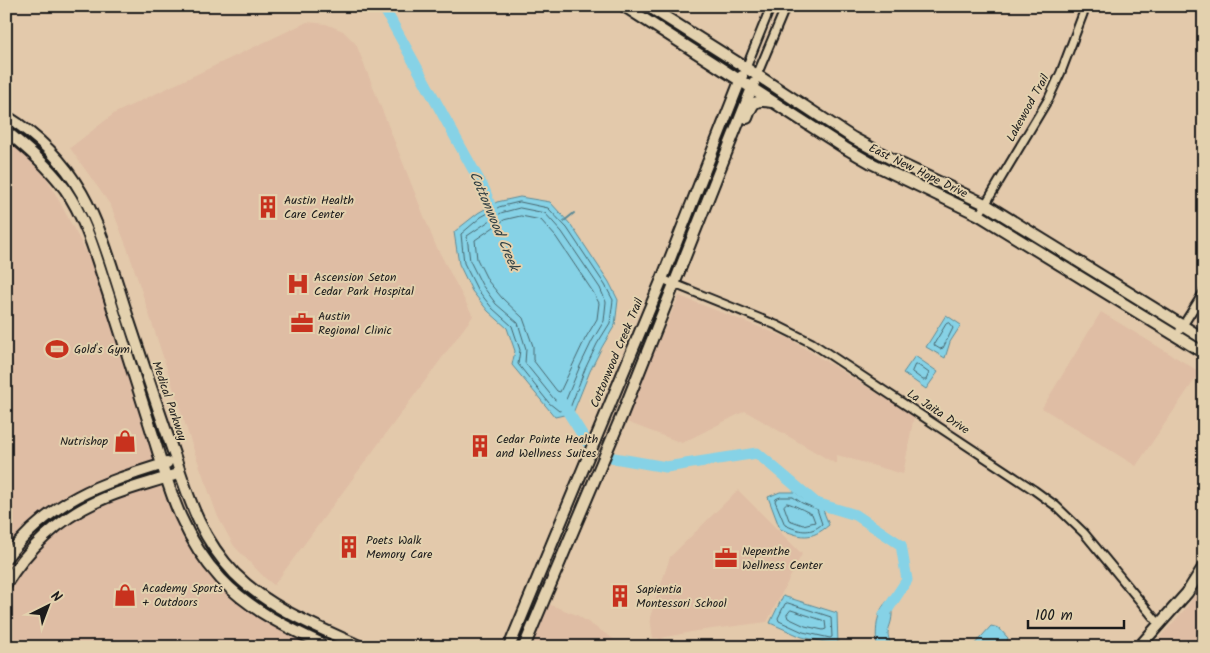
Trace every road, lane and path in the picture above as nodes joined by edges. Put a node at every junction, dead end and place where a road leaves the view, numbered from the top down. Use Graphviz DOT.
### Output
graph roads {
  1 [pos="624,6"];
  2 [pos="648,6"];
  3 [pos="771,6"];
  4 [pos="786,6"];
  5 [pos="1086,6"];
  6 [pos="746,68"];
  7 [pos="757,75"];
  8 [pos="741,81"];
  9 [pos="752,87"];
  10 [pos="774,102"];
  11 [pos="9,118"];
  12 [pos="6,130"];
  13 [pos="712,185"];
  14 [pos="985,204"];
  15 [pos="978,216"];
  16 [pos="113,272"];
  17 [pos="102,275"];
  18 [pos="662,279"];
  19 [pos="674,284"];
  20 [pos="1204,292"];
  21 [pos="1182,326"];
  22 [pos="1175,336"];
  23 [pos="1204,339"];
  24 [pos="1204,353"];
  25 [pos="176,460"];
  26 [pos="162,464"];
  27 [pos="180,473"];
  28 [pos="166,478"];
  29 [pos="8,555"];
  30 [pos="21,562"];
  31 [pos="1204,566"];
  32 [pos="6,584"];
  33 [pos="1159,624"];
  34 [pos="320,628"];
  35 [pos="314,640"];
  36 [pos="329,647"];
  37 [pos="362,647"];
  38 [pos="509,647"];
  39 [pos="524,647"];
  40 [pos="1140,647"];
  1 -- 8 [label="street, East New Hope Drive"];
  2 -- 6 [label="street, East New Hope Drive"];
  3 -- 6 [label="street"];
  4 -- 7 [label="street"];
  5 -- 14 [label="street, Lakewood Trail"];
  6 -- 7 [label="street, East New Hope Drive"];
  6 -- 8 [label="street, Cottonwood Creek Trail"];
  7 -- 9 [label="street"];
  7 -- 14 [label="street, East New Hope Drive"];
  8 -- 9 [label="street, East New Hope Drive"];
  8 -- 18 [label="street, Cottonwood Creek Trail"];
  9 -- 10 [label="street, East New Hope Drive"];
  9 -- 13 [label="street"];
  10 -- 13 [label="street"];
  10 -- 15 [label="street, East New Hope Drive"];
  11 -- 12 [label="street"];
  11 -- 16 [label="street, Medical Parkway"];
  12 -- 17 [label="street, Medical Parkway"];
  13 -- 19 [label="street"];
  14 -- 15 [label="street, Lakewood Trail"];
  14 -- 21 [label="street, East New Hope Drive"];
  15 -- 22 [label="street, East New Hope Drive"];
  16 -- 17 [label="street"];
  16 -- 25 [label="street, Medical Parkway"];
  17 -- 26 [label="street, Medical Parkway"];
  18 -- 19 [label="street, La Jaita Drive"];
  18 -- 38 [label="street, Cottonwood Creek Trail"];
  19 -- 33 [label="street, La Jaita Drive"];
  19 -- 39 [label="street"];
  20 -- 21 [label="street"];
  21 -- 22 [label="street"];
  21 -- 23 [label="street, East New Hope Drive"];
  22 -- 24 [label="street, East New Hope Drive"];
  25 -- 26 [label="street"];
  25 -- 27 [label="street, Medical Parkway"];
  26 -- 28 [label="street, Medical Parkway"];
  26 -- 29 [label="street"];
  27 -- 28 [label="street"];
  27 -- 34 [label="street, Medical Parkway"];
  28 -- 30 [label="street"];
  28 -- 35 [label="street, Medical Parkway"];
  29 -- 30 [label="street"];
  30 -- 32 [label="street"];
  31 -- 33 [label="street"];
  33 -- 40 [label="street"];
  34 -- 35 [label="street"];
  34 -- 37 [label="street, Medical Parkway"];
  35 -- 36 [label="street, Medical Parkway"];
}
